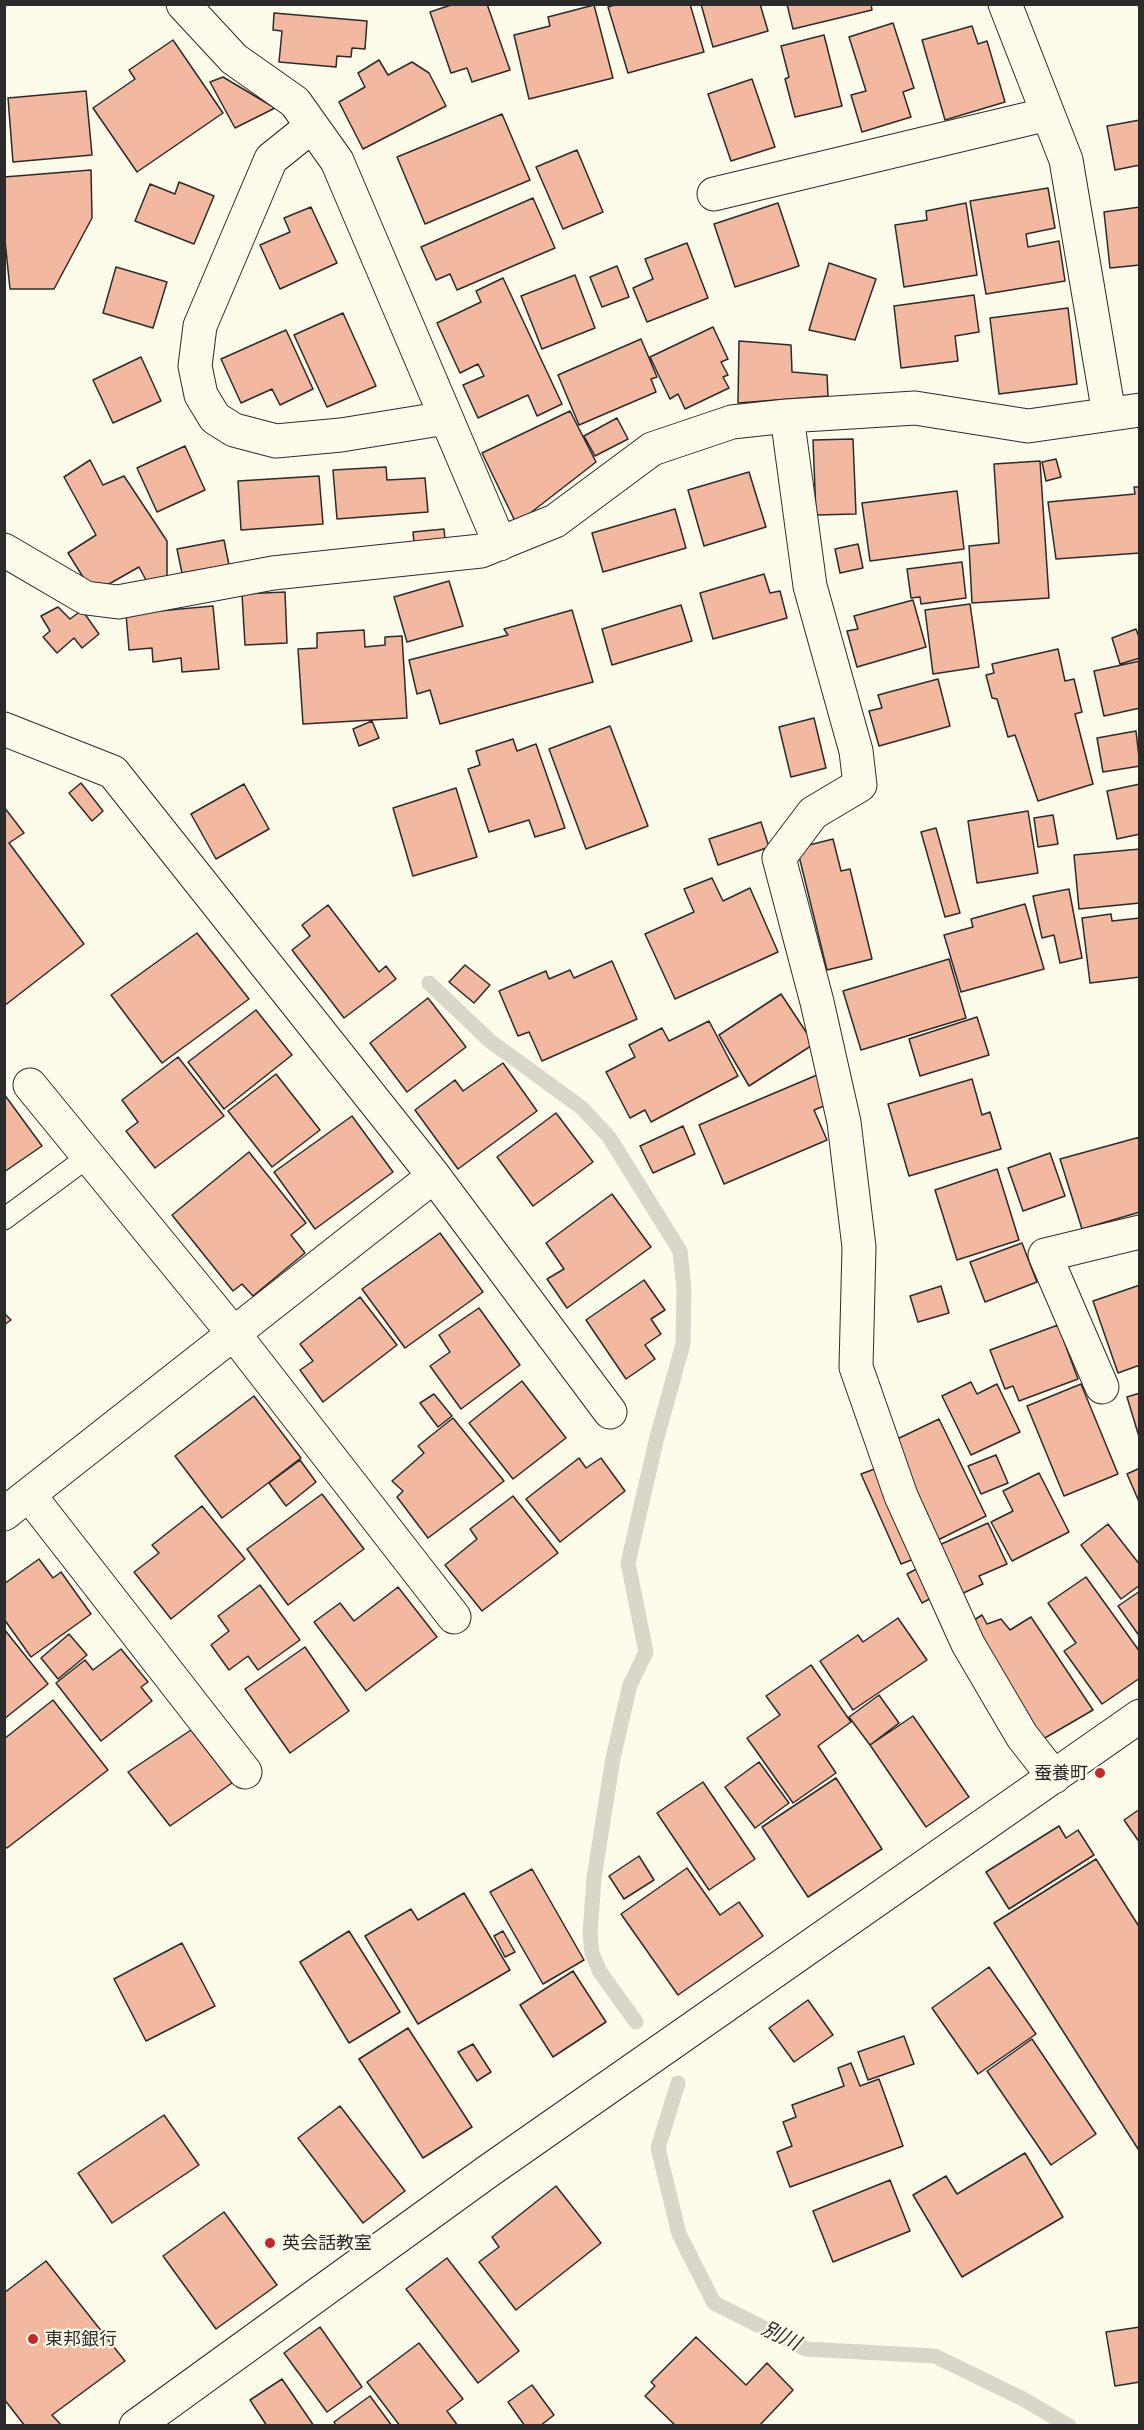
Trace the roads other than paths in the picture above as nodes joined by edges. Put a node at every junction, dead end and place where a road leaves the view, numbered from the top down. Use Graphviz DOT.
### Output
graph roads {
  1 [pos="183,4"];
  2 [pos="1005,4"];
  3 [pos="1048,114"];
  4 [pos="312,126"];
  5 [pos="714,194"];
  6 [pos="1124,412"];
  7 [pos="788,416"];
  8 [pos="446,418"];
  9 [pos="500,544"];
  10 [pos="4,550"];
  11 [pos="4,729"];
  12 [pos="30,1085"];
  13 [pos="89,1156"];
  14 [pos="434,1176"];
  15 [pos="4,1220"];
  16 [pos="1140,1232"];
  17 [pos="234,1334"];
  18 [pos="1102,1388"];
  19 [pos="610,1412"];
  20 [pos="17,1505"];
  21 [pos="454,1617"];
  22 [pos="1140,1716"];
  23 [pos="245,1773"];
  24 [pos="1054,1777"];
  25 [pos="136,2426"];
  1 -- 4 [label="street"];
  2 -- 3 [label="street"];
  3 -- 5 [label="street"];
  3 -- 6 [label="street"];
  4 -- 8 [label="street"];
  4 -- 8 [label="street"];
  6 -- 7 [label="street"];
  7 -- 9 [label="street"];
  7 -- 24 [label="street"];
  8 -- 9 [label="street"];
  9 -- 10 [label="street"];
  11 -- 14 [label="street"];
  12 -- 13 [label="street"];
  13 -- 15 [label="lane"];
  13 -- 17 [label="street"];
  14 -- 17 [label="street"];
  14 -- 19 [label="street"];
  16 -- 18 [label="street"];
  17 -- 20 [label="street"];
  17 -- 21 [label="street"];
  20 -- 23 [label="street"];
  22 -- 24 [label="street"];
  24 -- 25 [label="street"];
}
